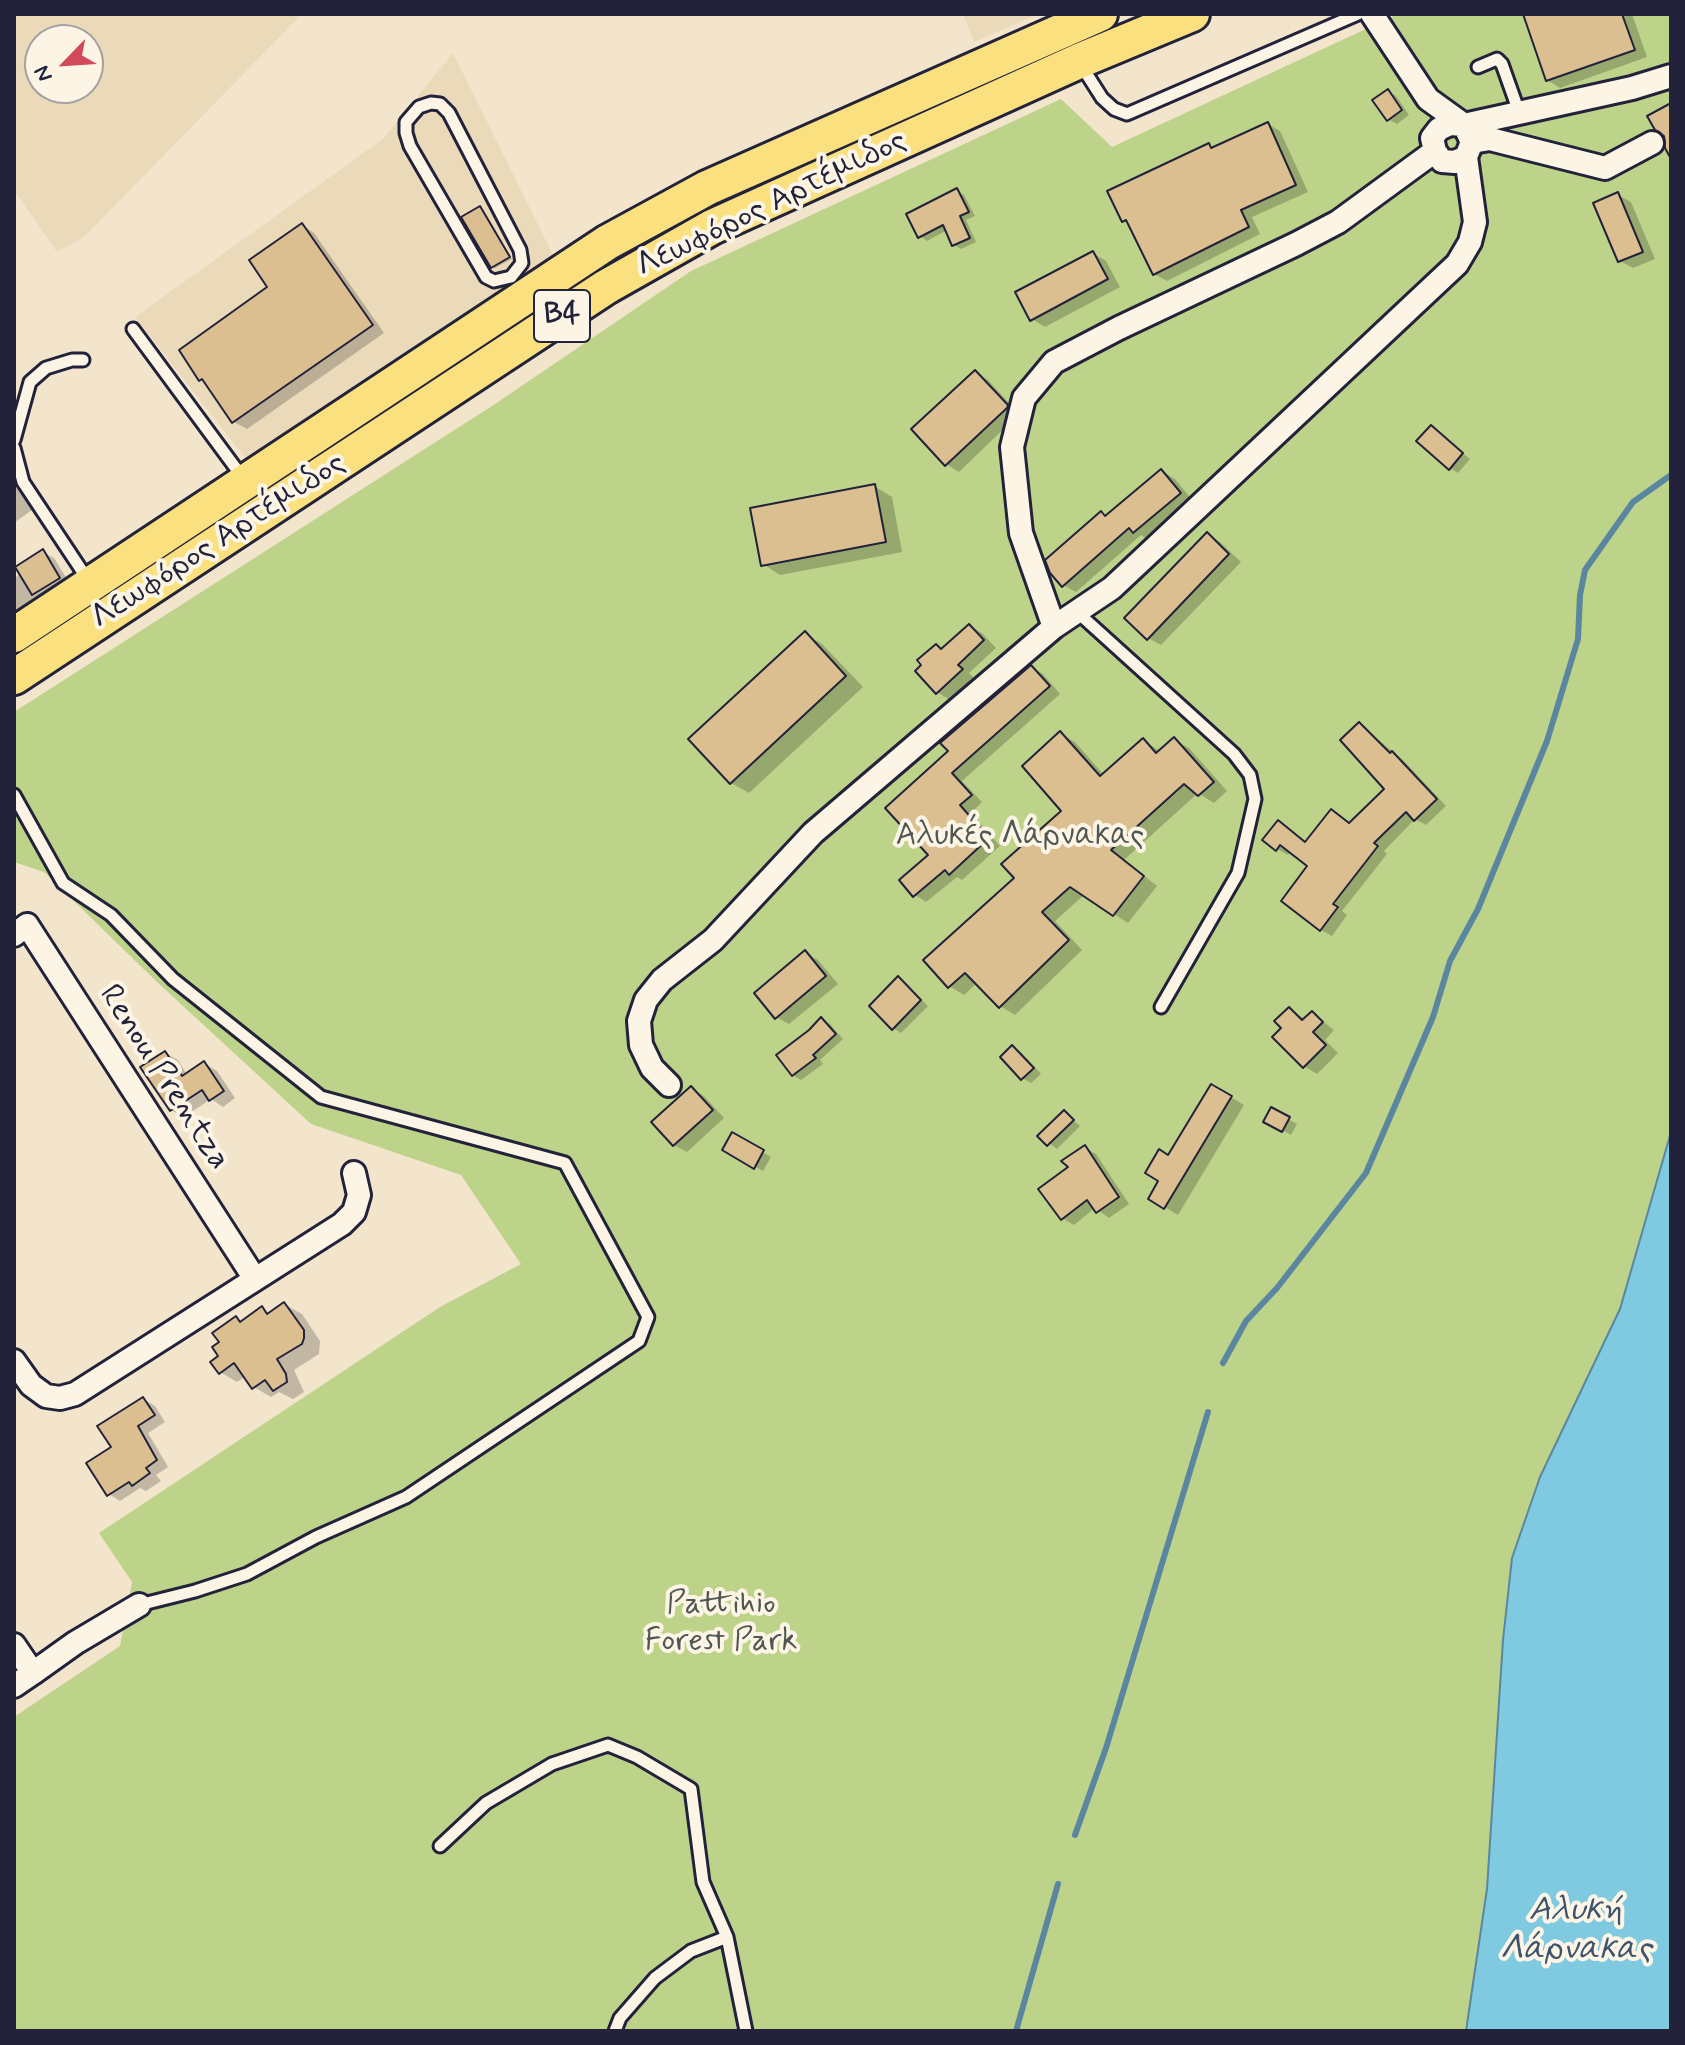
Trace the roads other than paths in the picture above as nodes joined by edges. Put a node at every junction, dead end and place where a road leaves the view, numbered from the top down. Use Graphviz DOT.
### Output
graph roads {
  1 [pos="1100,14"];
  2 [pos="1192,14"];
  3 [pos="1358,14"];
  4 [pos="1372,14"];
  5 [pos="1065,30"];
  6 [pos="1079,61"];
  7 [pos="1478,67"];
  8 [pos="1671,76"];
  9 [pos="1519,112"];
  10 [pos="1468,141"];
  11 [pos="1652,143"];
  12 [pos="1435,151"];
  13 [pos="486,277"];
  14 [pos="133,329"];
  15 [pos="83,360"];
  16 [pos="14,440"];
  17 [pos="14,448"];
  18 [pos="246,482"];
  19 [pos="91,585"];
  20 [pos="1076,611"];
  21 [pos="1054,627"];
  22 [pos="14,635"];
  23 [pos="14,677"];
  24 [pos="14,795"];
  25 [pos="14,935"];
  26 [pos="1161,1007"];
  27 [pos="669,1085"];
  28 [pos="354,1173"];
  29 [pos="255,1279"];
  30 [pos="14,1361"];
  31 [pos="139,1605"];
  32 [pos="14,1645"];
  33 [pos="33,1673"];
  34 [pos="14,1686"];
  35 [pos="440,1846"];
  36 [pos="727,1937"];
  37 [pos="615,2031"];
  38 [pos="746,2031"];
  1 -- 5 [label="main road, Λεωφόρος Αρτέμιδος / B4"];
  2 -- 6 [label="main road, Λεωφόρος Αρτέμιδος / B4"];
  3 -- 6 [label="lane"];
  4 -- 10 [label="street"];
  5 -- 6 [label="main road"];
  5 -- 18 [label="main road, Λεωφόρος Αρτέμιδος / B4"];
  6 -- 23 [label="main road, Λεωφόρος Αρτέμιδος / B4"];
  7 -- 9 [label="lane"];
  8 -- 9 [label="street"];
  9 -- 10 [label="street"];
  10 -- 11 [label="street"];
  10 -- 12 [label="street"];
  10 -- 12 [label="street"];
  10 -- 20 [label="street"];
  12 -- 21 [label="street"];
  13 -- 13 [label="lane"];
  14 -- 18 [label="lane"];
  15 -- 16 [label="lane"];
  17 -- 19 [label="lane"];
  18 -- 19 [label="main road, Λεωφόρος Αρτέμιδος / B4"];
  19 -- 22 [label="main road, Λεωφόρος Αρτέμιδος / B4"];
  20 -- 21 [label="street"];
  20 -- 26 [label="lane"];
  21 -- 27 [label="street"];
  24 -- 31 [label="lane"];
  25 -- 29 [label="street, Renou Prentza"];
  28 -- 29 [label="street"];
  29 -- 30 [label="street"];
  31 -- 33 [label="street"];
  32 -- 33 [label="street"];
  33 -- 34 [label="street"];
  35 -- 36 [label="lane"];
  36 -- 37 [label="lane"];
  36 -- 38 [label="lane"];
}
